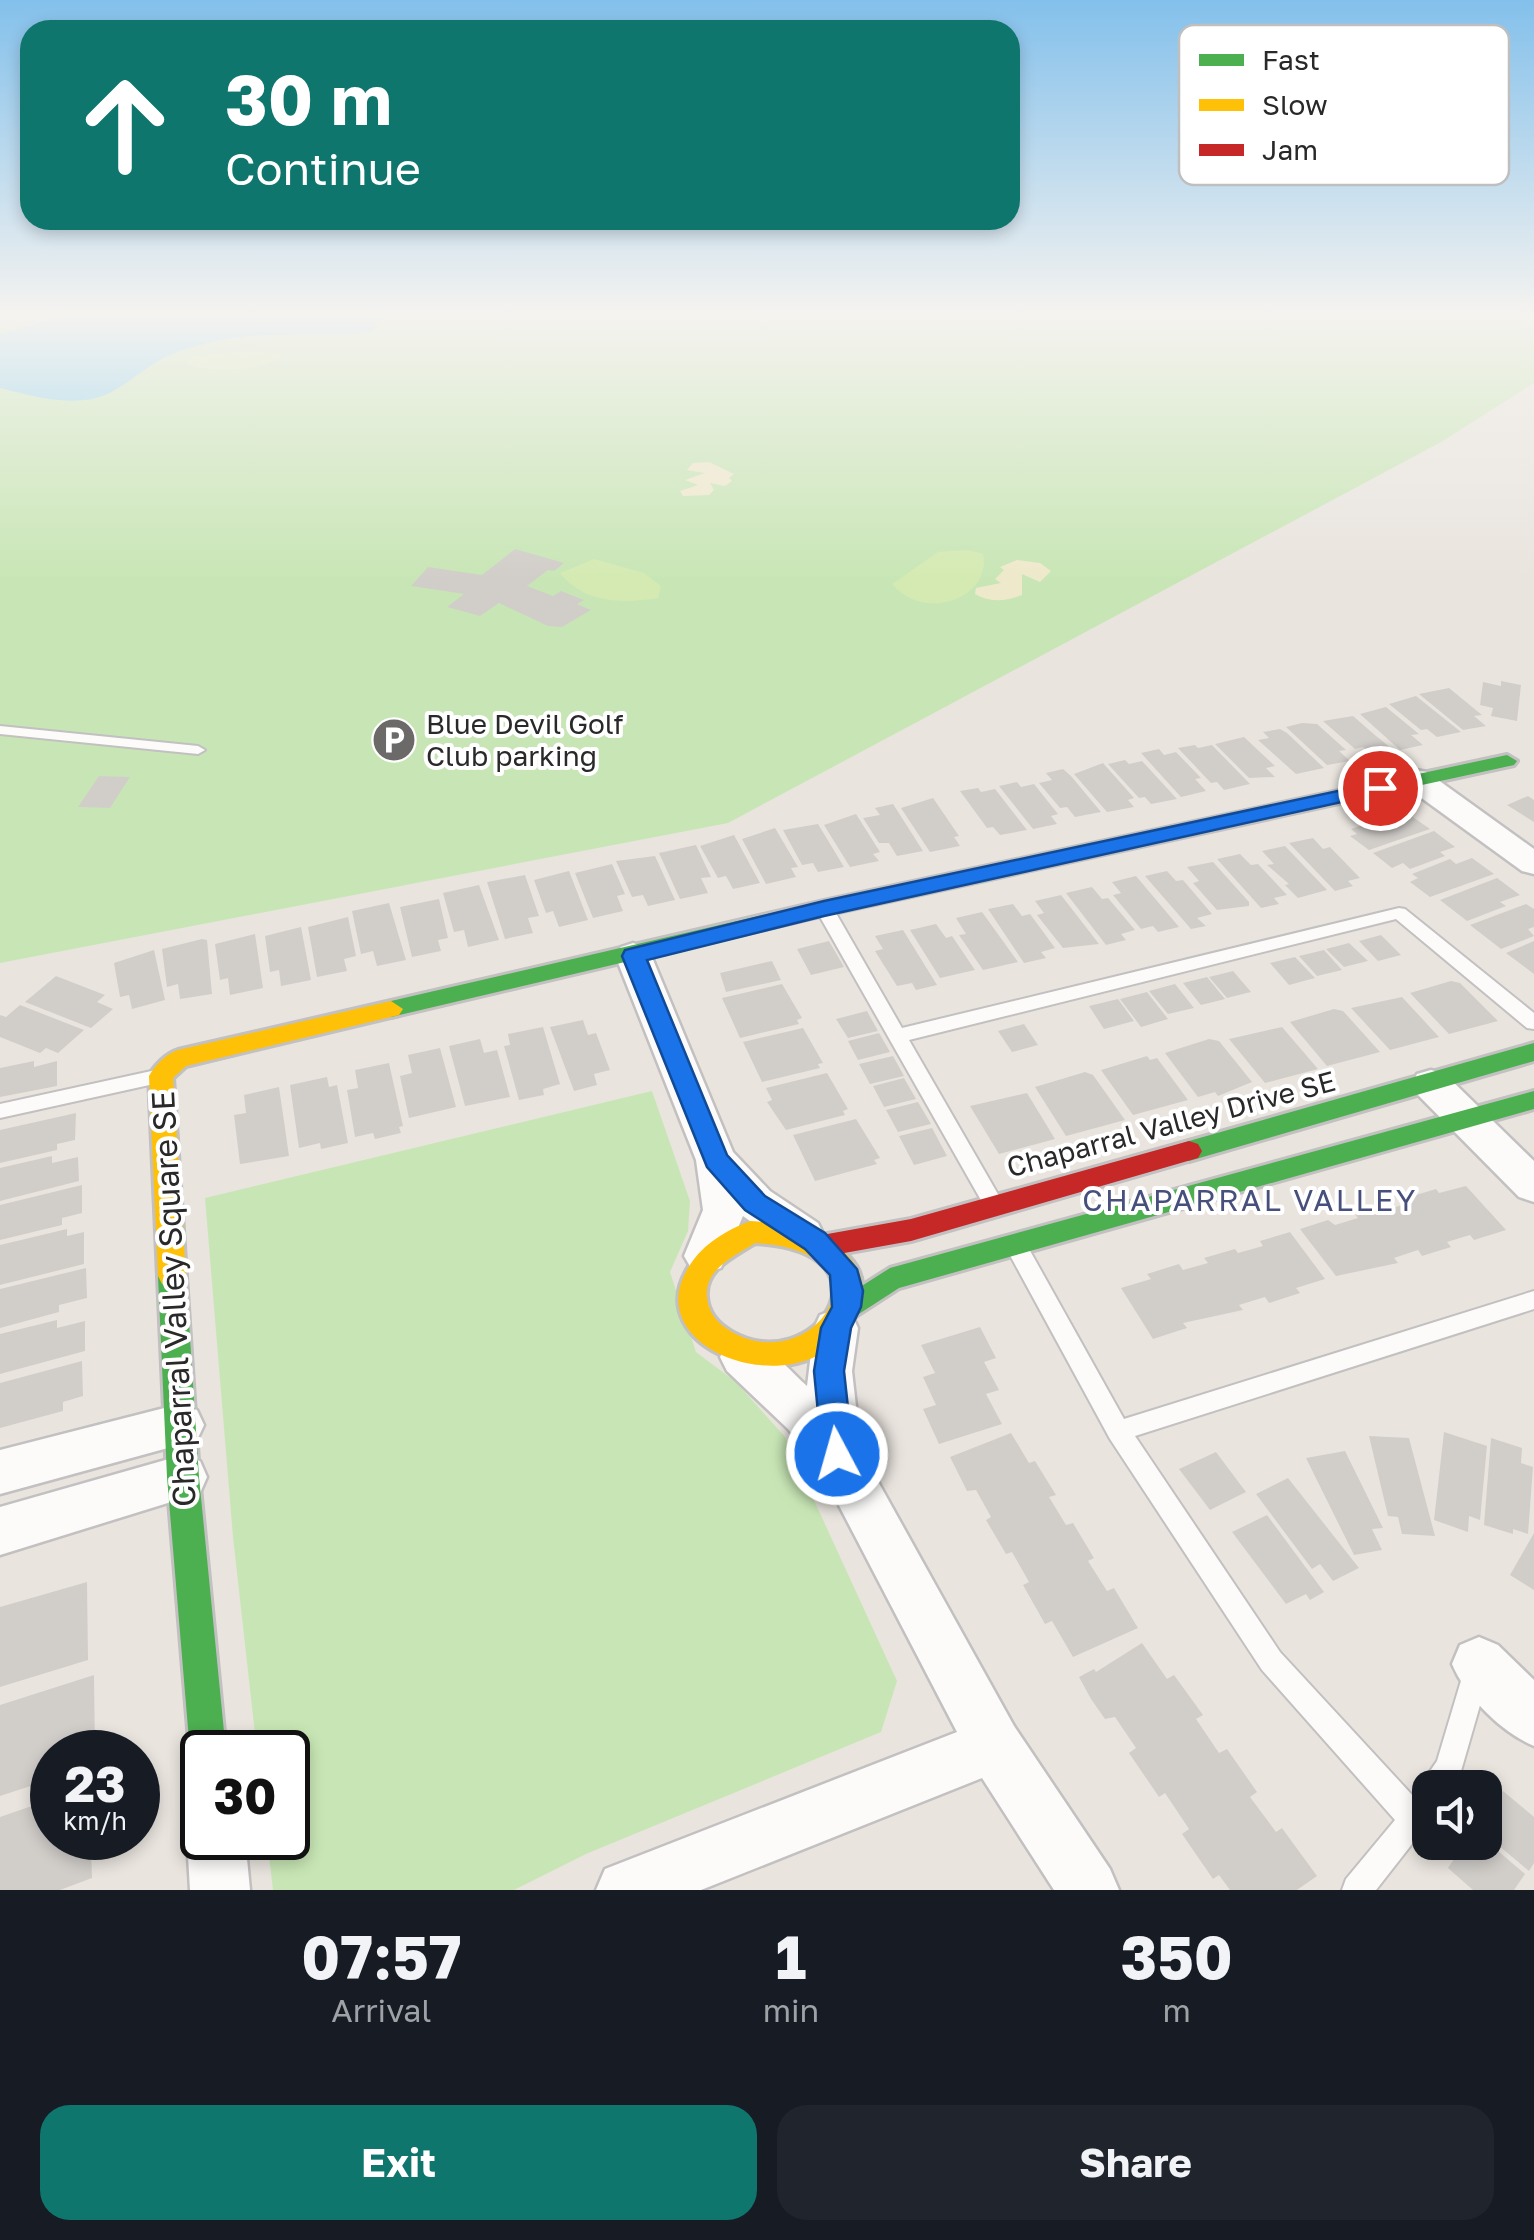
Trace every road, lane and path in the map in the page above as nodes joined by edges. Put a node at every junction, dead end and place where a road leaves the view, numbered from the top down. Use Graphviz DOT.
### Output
graph roads {
  1 [pos="0,730"];
  2 [pos="198,750"];
  3 [pos="1507,761"];
  4 [pos="1416,779"];
  5 [pos="1534,864"];
  6 [pos="824,908"];
  7 [pos="634,956"];
  8 [pos="1534,1023"];
  9 [pos="898,1036"];
  10 [pos="1534,1052"];
  11 [pos="160,1076"];
  12 [pos="1431,1084"];
  13 [pos="1534,1100"];
  14 [pos="0,1111"];
  15 [pos="1466,1120"];
  16 [pos="716,1160"];
  17 [pos="1534,1186"];
  18 [pos="993,1204"];
  19 [pos="815,1242"];
  20 [pos="1015,1244"];
  21 [pos="706,1256"];
  22 [pos="1534,1300"];
  23 [pos="840,1319"];
  24 [pos="743,1356"];
  25 [pos="180,1425"];
  26 [pos="1118,1431"];
  27 [pos="837,1454"];
  28 [pos="0,1472"];
  29 [pos="183,1478"];
  30 [pos="0,1531"];
  31 [pos="1479,1664"];
  32 [pos="1534,1718"];
  33 [pos="206,1730"];
  34 [pos="994,1746"];
  35 [pos="1447,1770"];
  36 [pos="1412,1798"];
  37 [pos="1412,1821"];
  38 [pos="218,1860"];
  39 [pos="220,1890"];
  40 [pos="626,1890"];
  41 [pos="1090,1890"];
  42 [pos="1357,1890"];
  1 -- 2 [label="lane"];
  3 -- 4 [label="street, Chaparral Valley Square SE"];
  4 -- 5 [label="street"];
  4 -- 6 [label="street, Chaparral Valley Square SE"];
  6 -- 7 [label="street, Chaparral Valley Square SE"];
  6 -- 9 [label="lane"];
  7 -- 11 [label="street, Chaparral Valley Square SE"];
  7 -- 16 [label="street"];
  8 -- 9 [label="lane"];
  9 -- 18 [label="lane"];
  10 -- 12 [label="street, Chaparral Valley Drive SE"];
  11 -- 14 [label="lane"];
  11 -- 25 [label="street, Chaparral Valley Square SE"];
  12 -- 15 [label="street"];
  12 -- 18 [label="street, Chaparral Valley Drive SE"];
  13 -- 15 [label="street"];
  15 -- 17 [label="street"];
  15 -- 20 [label="street"];
  16 -- 19 [label="street"];
  16 -- 21 [label="street"];
  18 -- 19 [label="street, Chaparral Valley Drive SE"];
  19 -- 21 [label="street"];
  19 -- 23 [label="street"];
  20 -- 23 [label="street"];
  20 -- 26 [label="lane"];
  21 -- 24 [label="street"];
  22 -- 26 [label="lane"];
  23 -- 24 [label="street"];
  23 -- 27 [label="street"];
  24 -- 27 [label="street"];
  25 -- 28 [label="street"];
  25 -- 29 [label="street, Chaparral Valley Square SE"];
  26 -- 36 [label="lane"];
  27 -- 34 [label="street"];
  29 -- 30 [label="street"];
  29 -- 33 [label="street, Chaparral Valley Square SE"];
  31 -- 32 [label="street"];
  31 -- 35 [label="lane"];
  34 -- 40 [label="street"];
  34 -- 41 [label="street"];
  37 -- 42 [label="lane"];
  38 -- 39 [label="street"];
}
